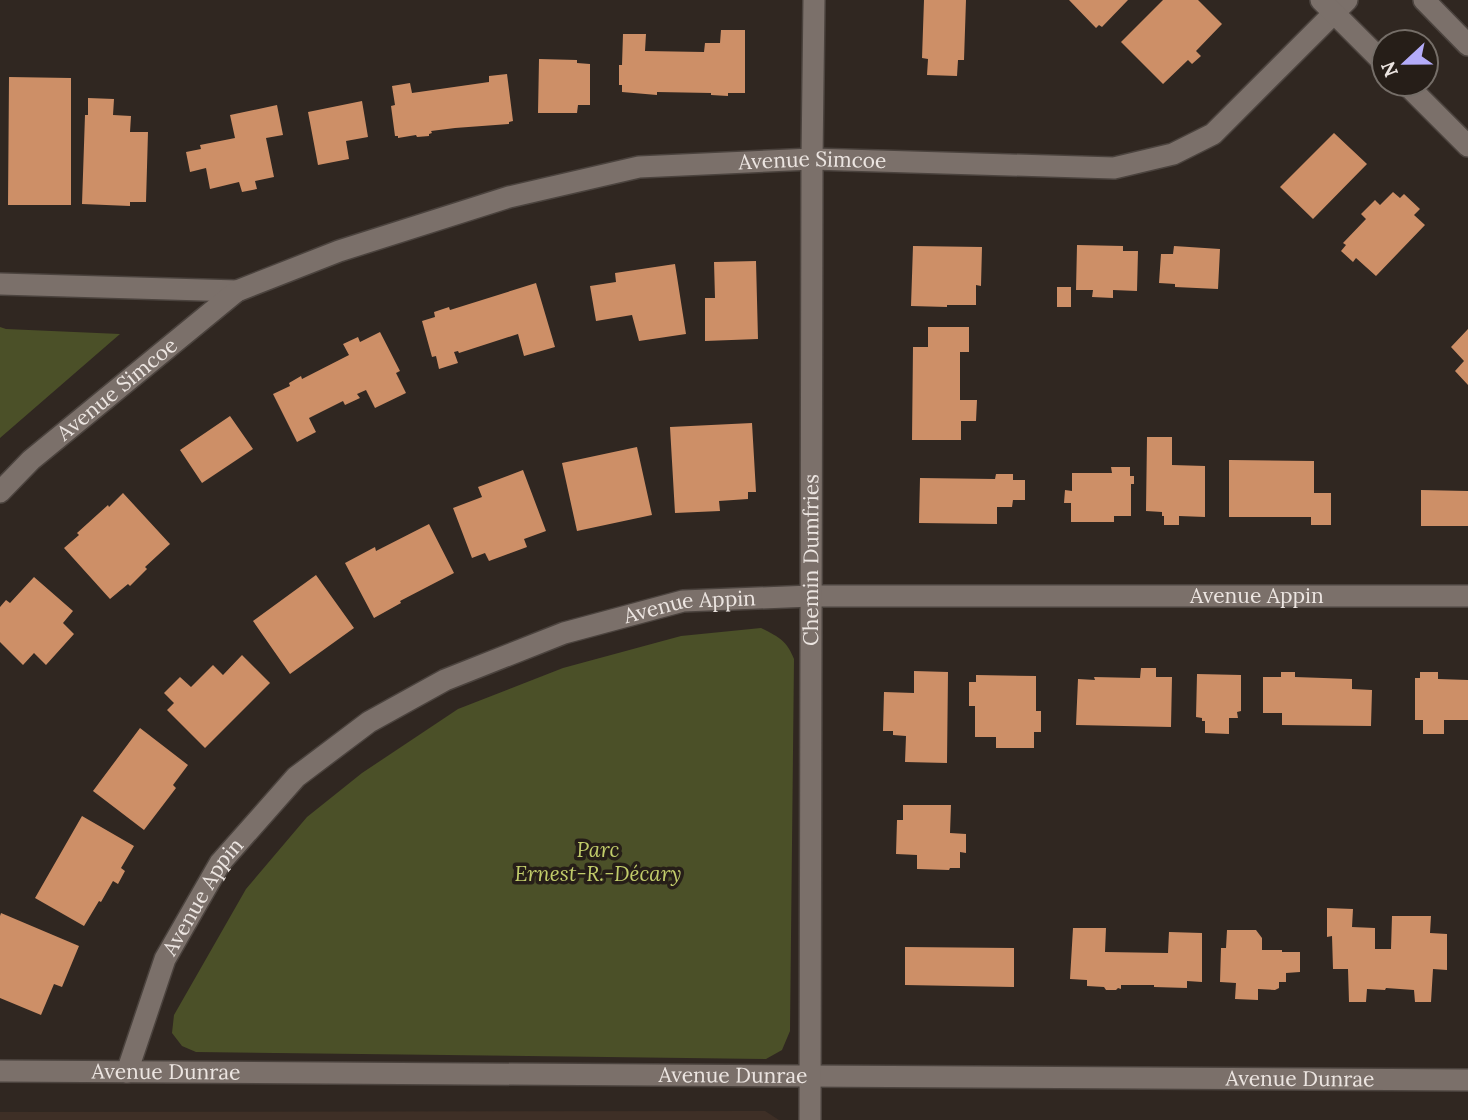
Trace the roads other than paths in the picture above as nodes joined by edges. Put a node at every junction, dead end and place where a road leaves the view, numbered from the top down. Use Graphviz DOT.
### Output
graph roads {
  1 [pos="814,0"];
  2 [pos="1424,0"];
  3 [pos="1334,4"];
  4 [pos="1468,45"];
  5 [pos="1370,46"];
  6 [pos="1419,98"];
  7 [pos="1468,146"];
  8 [pos="812,159"];
  9 [pos="0,284"];
  10 [pos="237,291"];
  11 [pos="0,492"];
  12 [pos="811,596"];
  13 [pos="1468,596"];
  14 [pos="0,1070"];
  15 [pos="127,1072"];
  16 [pos="810,1077"];
  17 [pos="1468,1080"];
  18 [pos="810,1120"];
  1 -- 8 [label="street, Chemin Dumfries"];
  2 -- 4 [label="street"];
  3 -- 5 [label="street"];
  3 -- 8 [label="street, Avenue Simcoe"];
  6 -- 7 [label="street"];
  8 -- 10 [label="street, Avenue Simcoe"];
  8 -- 12 [label="street, Chemin Dumfries"];
  9 -- 10 [label="street, Avenue Simcoe"];
  10 -- 11 [label="street, Avenue Simcoe"];
  12 -- 13 [label="street, Avenue Appin"];
  12 -- 15 [label="street, Avenue Appin"];
  12 -- 16 [label="street, Chemin Dumfries"];
  14 -- 15 [label="street, Avenue Dunrae"];
  15 -- 16 [label="street, Avenue Dunrae"];
  16 -- 17 [label="street, Avenue Dunrae"];
  16 -- 18 [label="street, Chemin Dumfries"];
}
